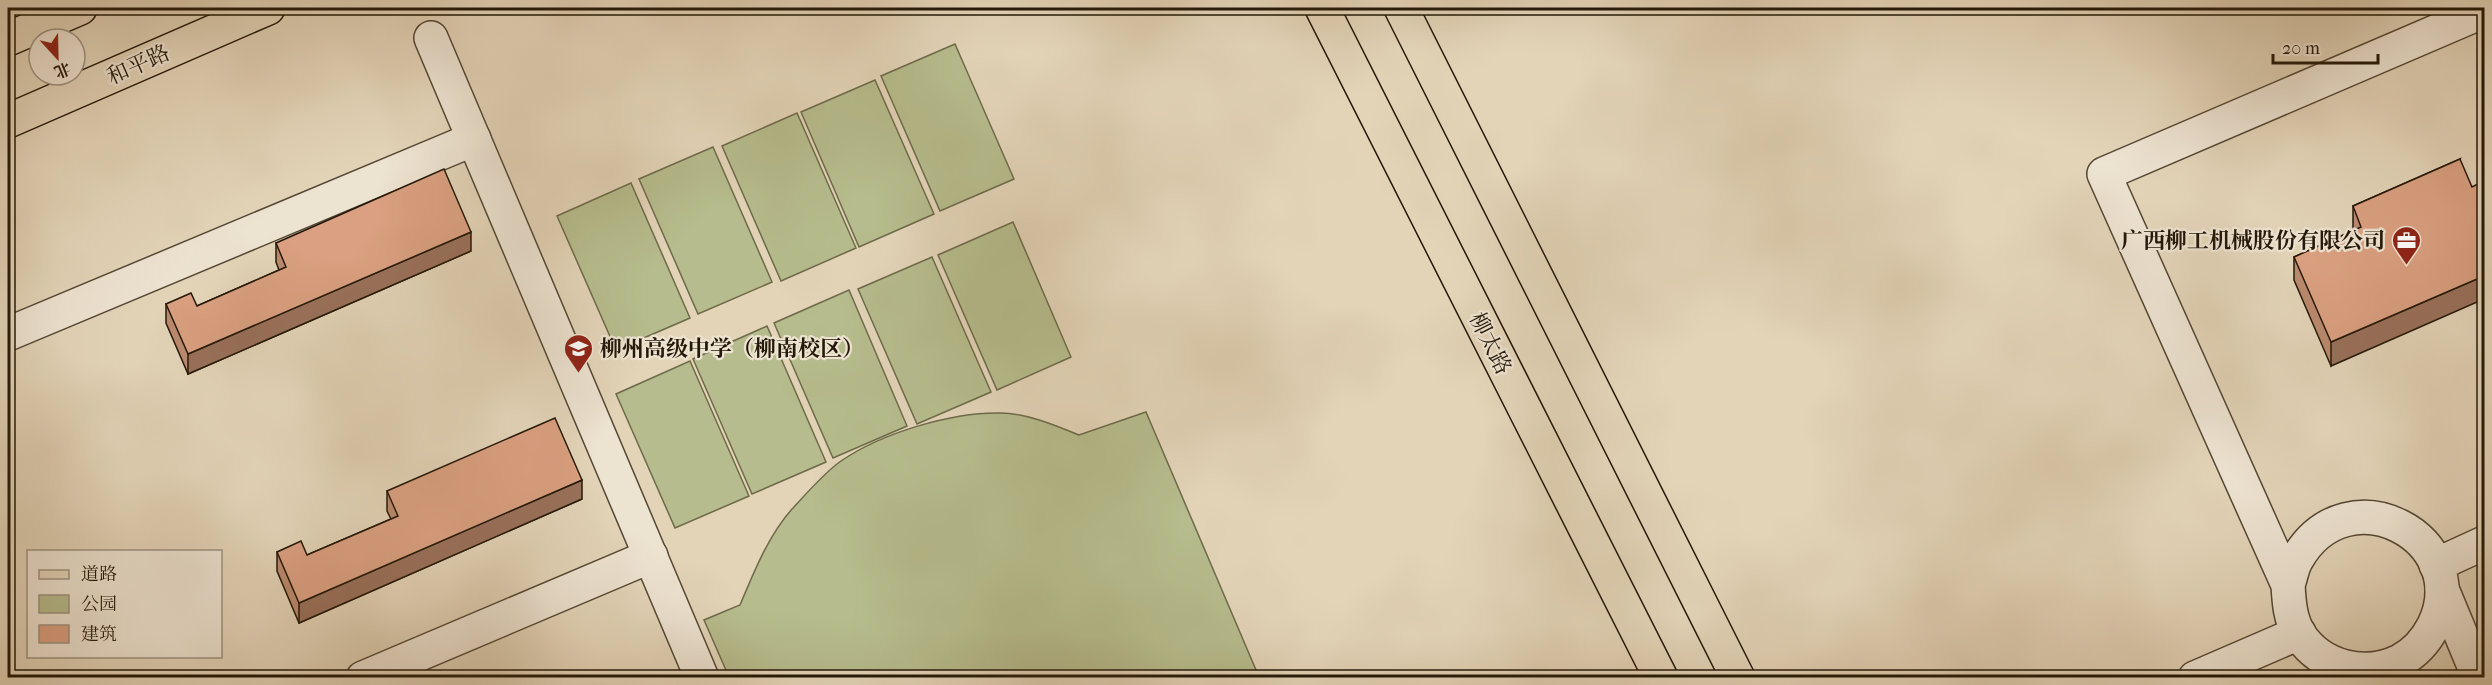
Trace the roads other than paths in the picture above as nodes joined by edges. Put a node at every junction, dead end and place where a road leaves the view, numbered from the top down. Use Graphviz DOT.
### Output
graph roads {
  1 [pos="80,8"];
  2 [pos="268,8"];
  3 [pos="1322,8"];
  4 [pos="1401,8"];
  5 [pos="2484,11"];
  6 [pos="431,38"];
  7 [pos="8,39"];
  8 [pos="8,121"];
  9 [pos="474,139"];
  10 [pos="8,334"];
  11 [pos="2484,543"];
  12 [pos="651,556"];
  13 [pos="2439,577"];
  14 [pos="2288,585"];
  15 [pos="2299,633"];
  16 [pos="363,678"];
  17 [pos="702,678"];
  18 [pos="1660,678"];
  19 [pos="1738,678"];
  20 [pos="2195,678"];
  21 [pos="2479,678"];
  1 -- 7 [label="main road"];
  2 -- 8 [label="main road, 和平路"];
  3 -- 18 [label="main road, 柳太路"];
  4 -- 19 [label="main road"];
  5 -- 14 [label="street"];
  6 -- 9 [label="street"];
  9 -- 10 [label="street"];
  9 -- 12 [label="street"];
  11 -- 13 [label="street"];
  12 -- 16 [label="street"];
  12 -- 17 [label="street"];
  13 -- 14 [label="street"];
  13 -- 15 [label="street"];
  13 -- 21 [label="street"];
  14 -- 15 [label="street"];
  15 -- 20 [label="street"];
}
